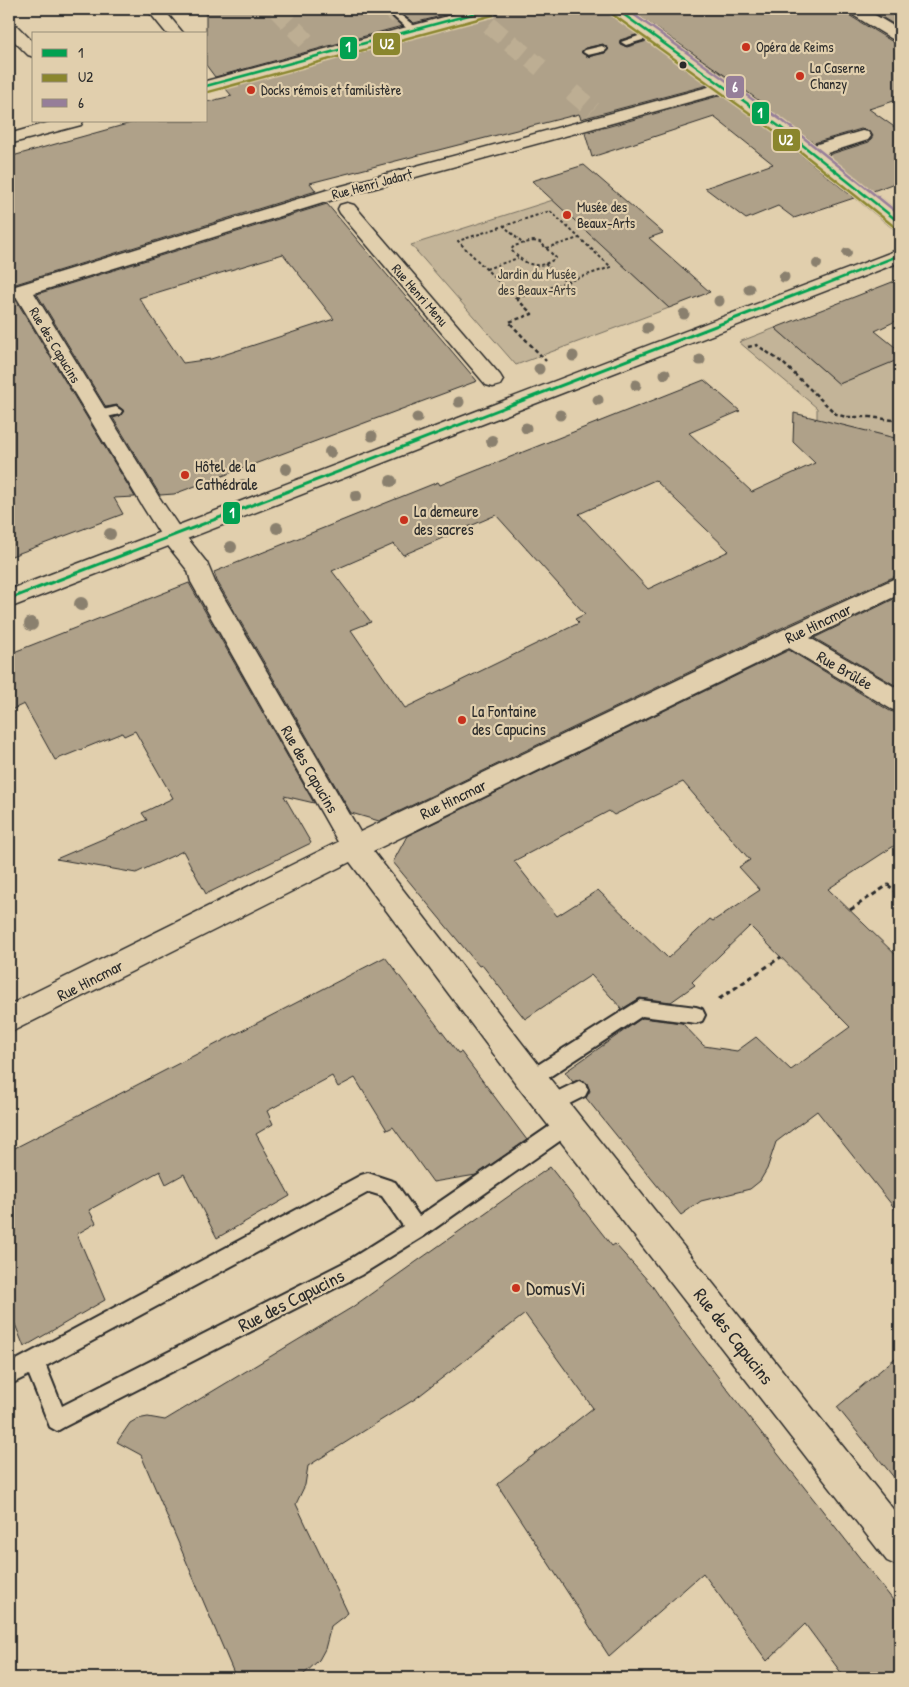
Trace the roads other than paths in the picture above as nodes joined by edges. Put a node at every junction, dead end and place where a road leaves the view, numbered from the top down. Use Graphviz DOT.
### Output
graph roads {
  1 [pos="159,9"];
  2 [pos="491,9"];
  3 [pos="616,9"];
  4 [pos="854,9"];
  5 [pos="398,16"];
  6 [pos="9,27"];
  7 [pos="414,30"];
  8 [pos="174,32"];
  9 [pos="653,34"];
  10 [pos="900,37"];
  11 [pos="306,41"];
  12 [pos="626,42"];
  13 [pos="602,49"];
  14 [pos="32,50"];
  15 [pos="588,52"];
  16 [pos="320,56"];
  17 [pos="212,84"];
  18 [pos="726,87"];
  19 [pos="70,122"];
  20 [pos="862,136"];
  21 [pos="9,139"];
  22 [pos="811,152"];
  23 [pos="347,210"];
  24 [pos="900,223"];
  25 [pos="900,255"];
  26 [pos="14,290"];
  27 [pos="494,380"];
  28 [pos="173,536"];
  29 [pos="900,584"];
  30 [pos="9,599"];
  31 [pos="789,637"];
  32 [pos="900,702"];
  33 [pos="355,847"];
  34 [pos="696,1014"];
  35 [pos="9,1020"];
  36 [pos="531,1079"];
  37 [pos="579,1090"];
  38 [pos="559,1114"];
  39 [pos="417,1229"];
  40 [pos="34,1361"];
  41 [pos="9,1375"];
  42 [pos="900,1548"];
  1 -- 8 [label="street"];
  2 -- 7 [label="street"];
  3 -- 9 [label="street"];
  4 -- 10 [label="street"];
  5 -- 7 [label="lane"];
  6 -- 14 [label="street"];
  7 -- 16 [label="street"];
  9 -- 12 [label="lane"];
  9 -- 18 [label="street"];
  11 -- 16 [label="street"];
  13 -- 15 [label="lane"];
  16 -- 17 [label="street"];
  18 -- 22 [label="street"];
  18 -- 26 [label="street, Rue Henri Jadart"];
  19 -- 21 [label="street"];
  20 -- 22 [label="street"];
  22 -- 24 [label="street"];
  23 -- 27 [label="street, Rue Henri Menu"];
  25 -- 28 [label="street"];
  26 -- 28 [label="street, Rue des Capucins"];
  28 -- 30 [label="street"];
  28 -- 33 [label="street, Rue des Capucins"];
  29 -- 31 [label="street, Rue Hincmar"];
  31 -- 32 [label="street, Rue Brûlée"];
  31 -- 33 [label="street, Rue Hincmar"];
  33 -- 35 [label="street, Rue Hincmar"];
  33 -- 36 [label="street, Rue des Capucins"];
  34 -- 36 [label="lane"];
  36 -- 38 [label="street, Rue des Capucins"];
  37 -- 38 [label="lane, Rue des Capucins"];
  38 -- 39 [label="lane, Rue des Capucins"];
  38 -- 42 [label="street, Rue des Capucins"];
  39 -- 40 [label="lane"];
  39 -- 40 [label="lane, Rue des Capucins"];
  40 -- 41 [label="lane"];
}
